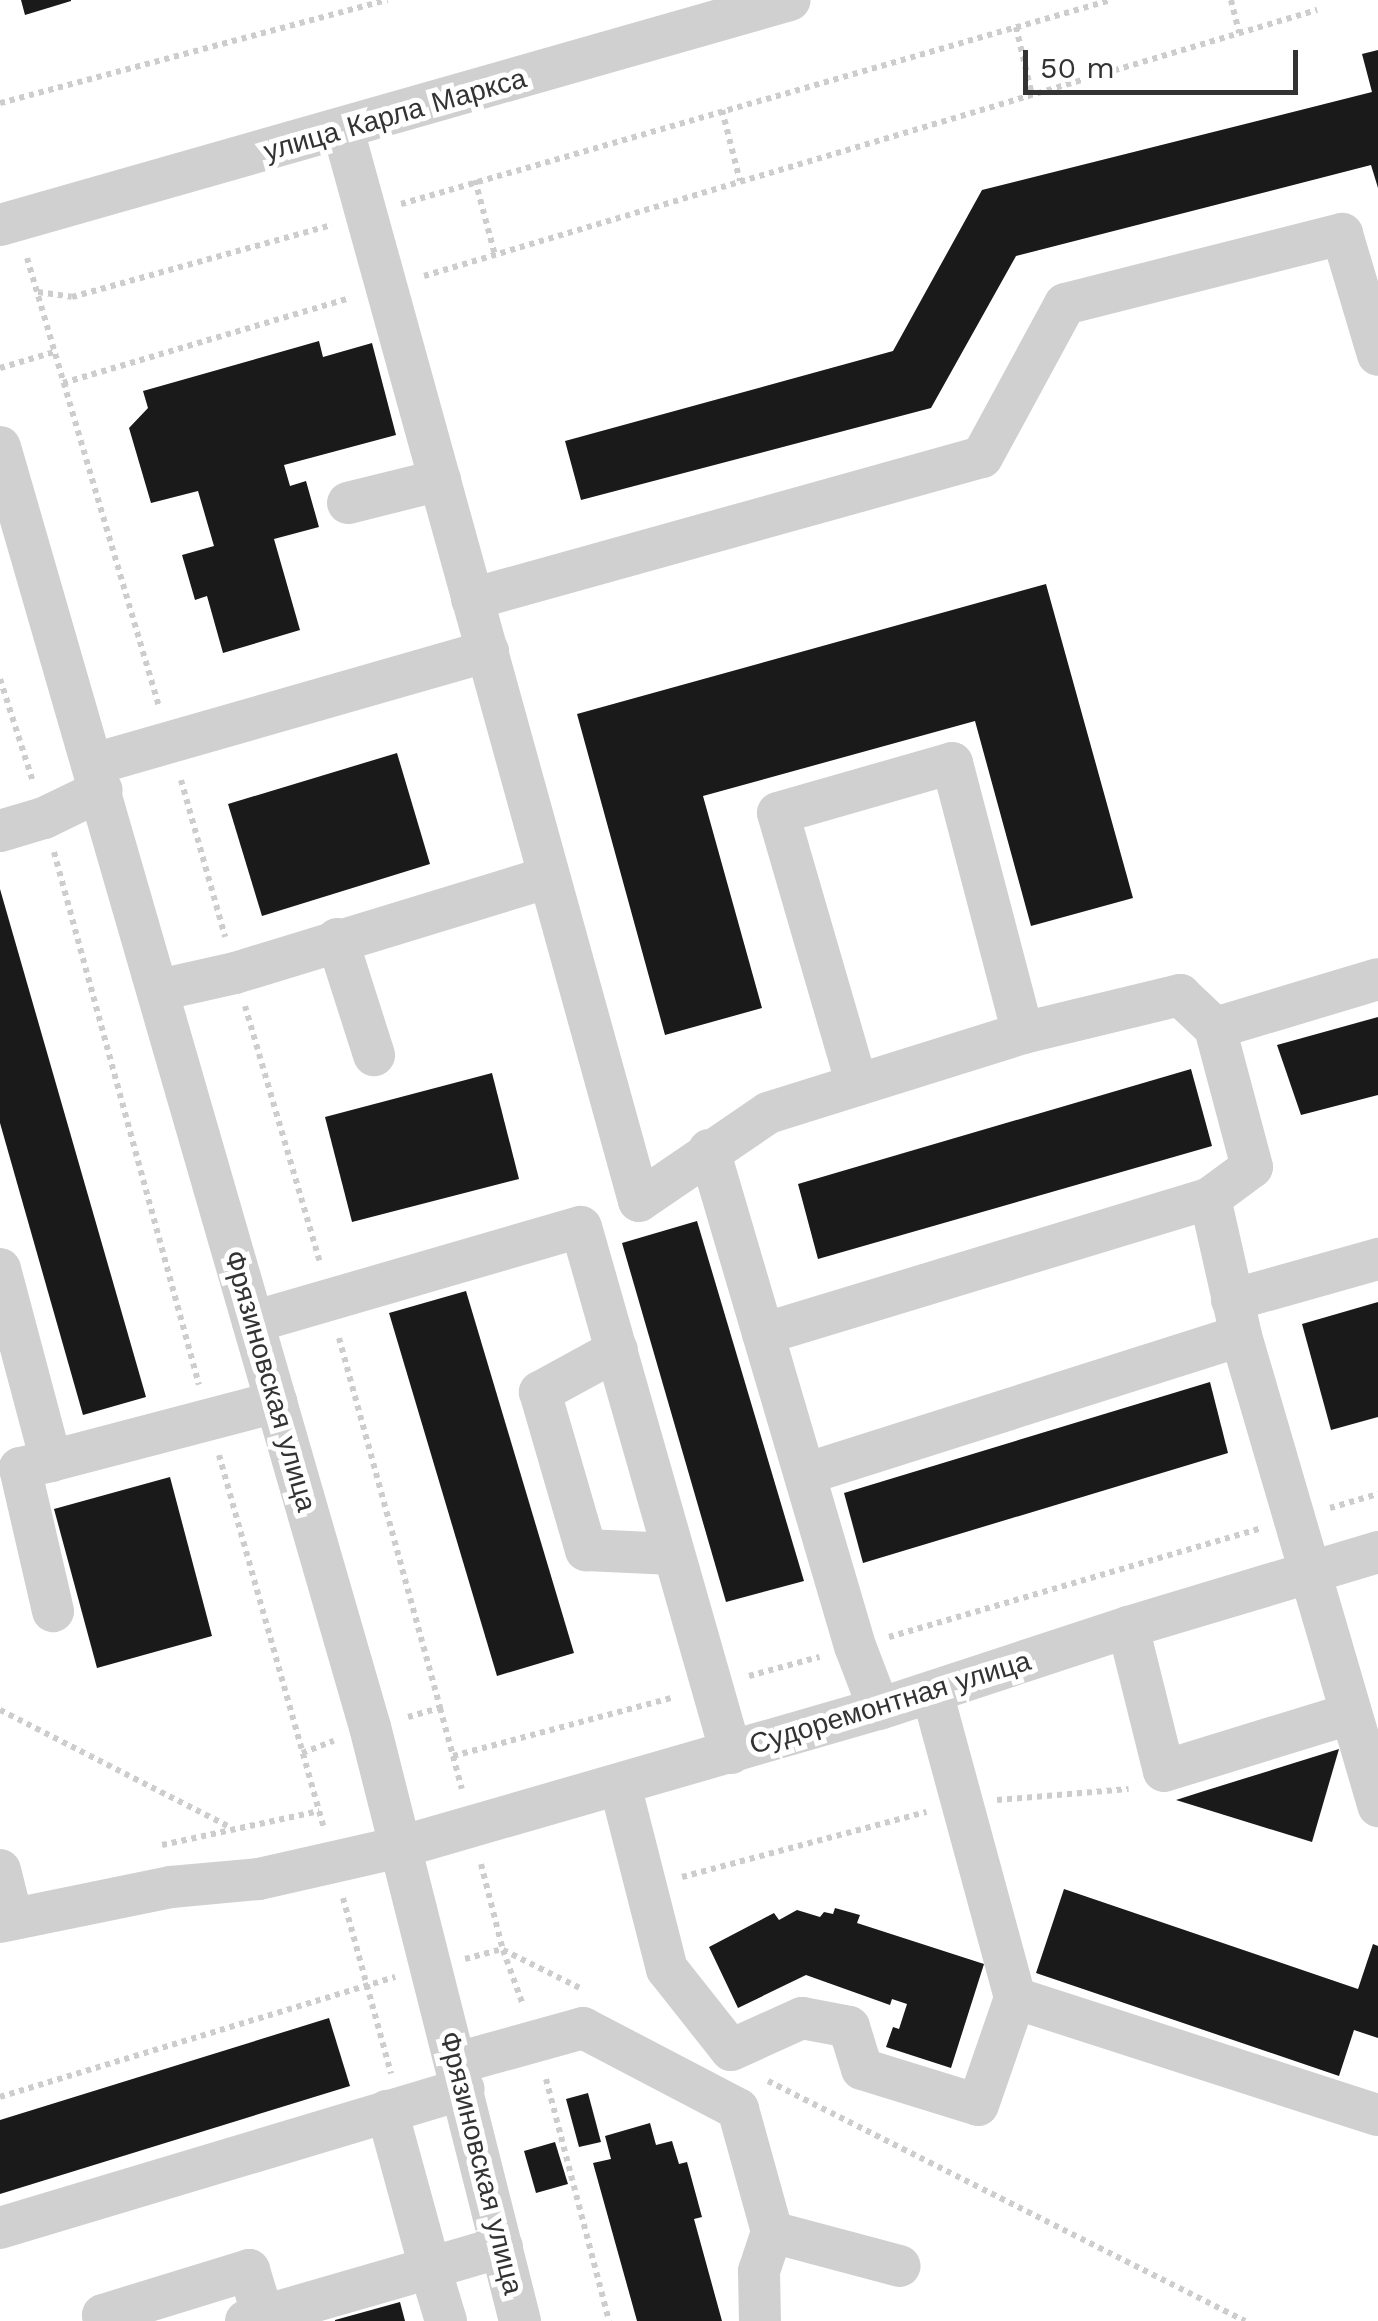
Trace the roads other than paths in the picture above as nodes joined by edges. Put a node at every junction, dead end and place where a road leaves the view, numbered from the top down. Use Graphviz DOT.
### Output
graph roads {
  1 [pos="790,0"];
  2 [pos="343,130"];
  3 [pos="0,224"];
  4 [pos="1378,355"];
  5 [pos="0,447"];
  6 [pos="440,480"];
  7 [pos="348,502"];
  8 [pos="472,599"];
  9 [pos="488,651"];
  10 [pos="98,777"];
  11 [pos="0,831"];
  12 [pos="550,877"];
  13 [pos="337,939"];
  14 [pos="1378,979"];
  15 [pos="158,990"];
  16 [pos="1215,1028"];
  17 [pos="1024,1033"];
  18 [pos="374,1055"];
  19 [pos="856,1085"];
  20 [pos="709,1150"];
  21 [pos="1210,1198"];
  22 [pos="639,1201"];
  23 [pos="581,1227"];
  24 [pos="1378,1259"];
  25 [pos="3,1291"];
  26 [pos="1236,1318"];
  27 [pos="253,1322"];
  28 [pos="763,1334"];
  29 [pos="616,1350"];
  30 [pos="276,1402"];
  31 [pos="51,1461"];
  32 [pos="804,1474"];
  33 [pos="1378,1552"];
  34 [pos="673,1554"];
  35 [pos="1310,1572"];
  36 [pos="52,1610"];
  37 [pos="1128,1627"];
  38 [pos="932,1692"];
  39 [pos="880,1709"];
  40 [pos="1349,1714"];
  41 [pos="731,1753"];
  42 [pos="620,1785"];
  43 [pos="1378,1806"];
  44 [pos="400,1848"];
  45 [pos="0,1870"];
  46 [pos="6,1920"];
  47 [pos="1016,1998"];
  48 [pos="460,2076"];
  49 [pos="394,2109"];
  50 [pos="1378,2115"];
  51 [pos="0,2228"];
  52 [pos="772,2232"];
  53 [pos="502,2247"];
  54 [pos="900,2266"];
  55 [pos="430,2268"];
  56 [pos="255,2319"];
  57 [pos="104,2321"];
  58 [pos="446,2321"];
  59 [pos="520,2321"];
  60 [pos="760,2321"];
  1 -- 2 [label="street, улица Карла Маркса"];
  2 -- 3 [label="street, улица Карла Маркса"];
  2 -- 6 [label="street"];
  4 -- 8 [label="street"];
  5 -- 10 [label="street, Фрязиновская улица"];
  6 -- 7 [label="street"];
  6 -- 8 [label="street"];
  8 -- 9 [label="street"];
  9 -- 10 [label="street"];
  9 -- 12 [label="street"];
  10 -- 11 [label="street"];
  10 -- 15 [label="street, Фрязиновская улица"];
  12 -- 13 [label="street"];
  12 -- 22 [label="street"];
  13 -- 15 [label="street"];
  13 -- 18 [label="street"];
  14 -- 16 [label="street"];
  15 -- 27 [label="street, Фрязиновская улица"];
  16 -- 17 [label="street"];
  16 -- 21 [label="street"];
  17 -- 19 [label="street"];
  17 -- 19 [label="street"];
  19 -- 20 [label="street"];
  20 -- 22 [label="street"];
  20 -- 28 [label="street"];
  21 -- 26 [label="street"];
  21 -- 28 [label="street"];
  22 -- 23 [label="street"];
  23 -- 27 [label="street"];
  23 -- 29 [label="street"];
  24 -- 26 [label="street"];
  25 -- 31 [label="street"];
  26 -- 32 [label="street"];
  26 -- 35 [label="street"];
  27 -- 30 [label="street, Фрязиновская улица"];
  28 -- 32 [label="street"];
  29 -- 34 [label="street"];
  29 -- 34 [label="street"];
  30 -- 31 [label="street"];
  30 -- 44 [label="street, Фрязиновская улица"];
  31 -- 36 [label="street"];
  32 -- 39 [label="street"];
  33 -- 35 [label="street, Судоремонтная улица"];
  34 -- 41 [label="street"];
  35 -- 37 [label="street, Судоремонтная улица"];
  35 -- 40 [label="street"];
  37 -- 38 [label="street, Судоремонтная улица"];
  37 -- 40 [label="street"];
  38 -- 39 [label="street, Судоремонтная улица"];
  38 -- 47 [label="street"];
  39 -- 41 [label="street, Судоремонтная улица"];
  40 -- 43 [label="street"];
  41 -- 42 [label="street, Судоремонтная улица"];
  42 -- 44 [label="street, Судоремонтная улица"];
  42 -- 47 [label="street"];
  44 -- 46 [label="street, Судоремонтная улица"];
  44 -- 48 [label="street, Фрязиновская улица"];
  45 -- 46 [label="street"];
  47 -- 50 [label="street"];
  48 -- 49 [label="street"];
  48 -- 52 [label="street"];
  48 -- 53 [label="street, Фрязиновская улица"];
  49 -- 51 [label="street"];
  49 -- 55 [label="street"];
  52 -- 54 [label="street"];
  52 -- 60 [label="street"];
  53 -- 55 [label="street"];
  53 -- 59 [label="street, Фрязиновская улица"];
  55 -- 56 [label="street"];
  55 -- 58 [label="street"];
  56 -- 57 [label="street"];
}
